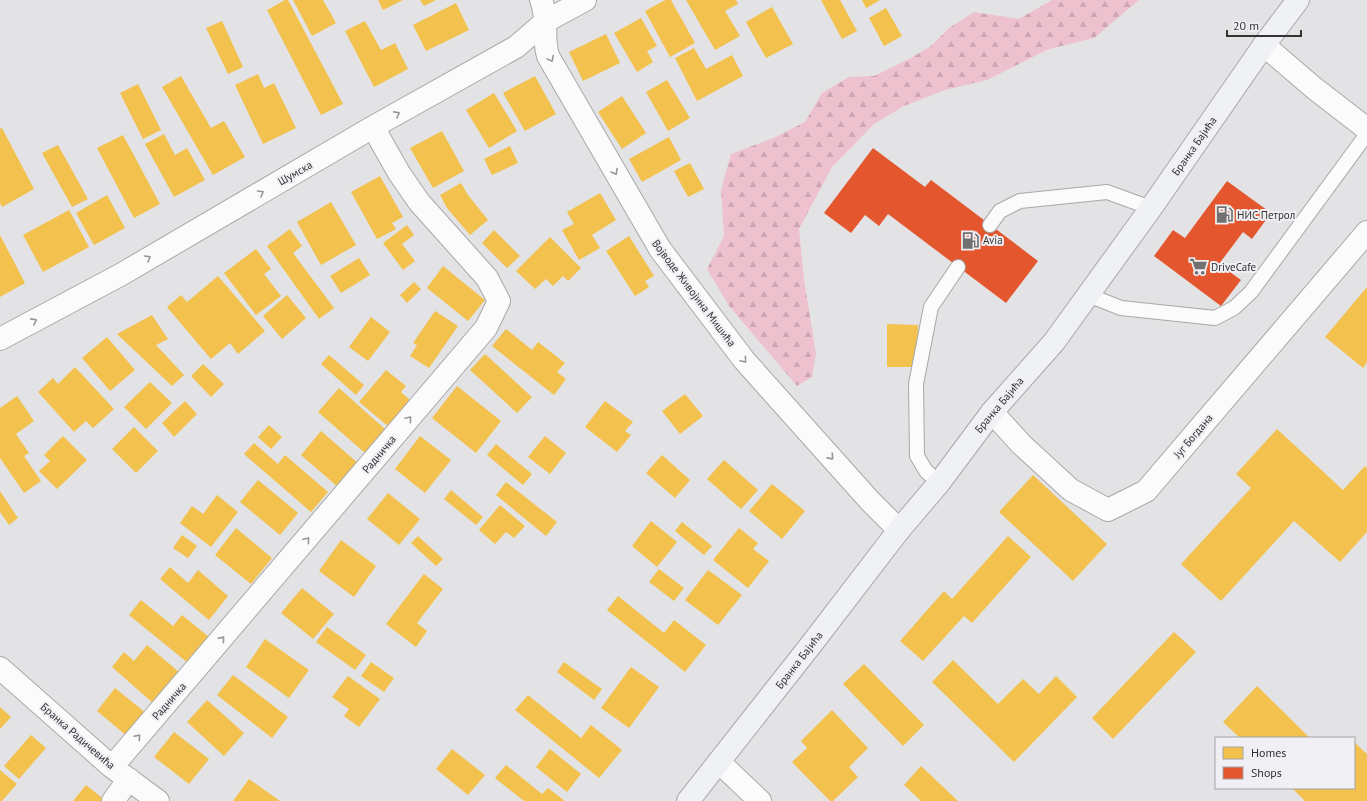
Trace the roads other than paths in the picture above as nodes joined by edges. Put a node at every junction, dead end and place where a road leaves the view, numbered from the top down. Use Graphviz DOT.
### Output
graph roads {
  1 [pos="541,0"];
  2 [pos="585,0"];
  3 [pos="1298,0"];
  4 [pos="546,22"];
  5 [pos="1264,46"];
  6 [pos="373,128"];
  7 [pos="1367,129"];
  8 [pos="1367,134"];
  9 [pos="1150,208"];
  10 [pos="990,225"];
  11 [pos="1367,232"];
  12 [pos="958,267"];
  13 [pos="1088,295"];
  14 [pos="0,339"];
  15 [pos="992,412"];
  16 [pos="938,483"];
  17 [pos="899,530"];
  18 [pos="0,668"];
  19 [pos="719,762"];
  20 [pos="121,773"];
  21 [pos="113,801"];
  22 [pos="158,801"];
  23 [pos="688,801"];
  24 [pos="760,801"];
  1 -- 4 [label="street, Војводе Живојина Мишића"];
  2 -- 4 [label="street, Шумска"];
  3 -- 5 [label="main road, Бранка Бајића"];
  6 -- 4 [label="street, Шумска, one-way"];
  4 -- 17 [label="street, Војводе Живојина Мишића, one-way"];
  5 -- 7 [label="street"];
  5 -- 9 [label="main road, Бранка Бајића"];
  14 -- 6 [label="street, Шумска, one-way"];
  20 -- 6 [label="street, Радничка, one-way"];
  8 -- 13 [label="lane"];
  9 -- 10 [label="lane"];
  9 -- 13 [label="main road, Бранка Бајића"];
  11 -- 15 [label="street, Југ Богдана"];
  12 -- 16 [label="lane"];
  13 -- 15 [label="main road, Бранка Бајића"];
  15 -- 16 [label="main road, Бранка Бајића"];
  16 -- 17 [label="main road, Бранка Бајића"];
  17 -- 19 [label="main road, Бранка Бајића"];
  18 -- 20 [label="street, Бранка Радичевића"];
  19 -- 23 [label="main road, Бранка Бајића"];
  19 -- 24 [label="street"];
  20 -- 21 [label="street, Радничка"];
  20 -- 22 [label="street, Бранка Радичевића"];
}
